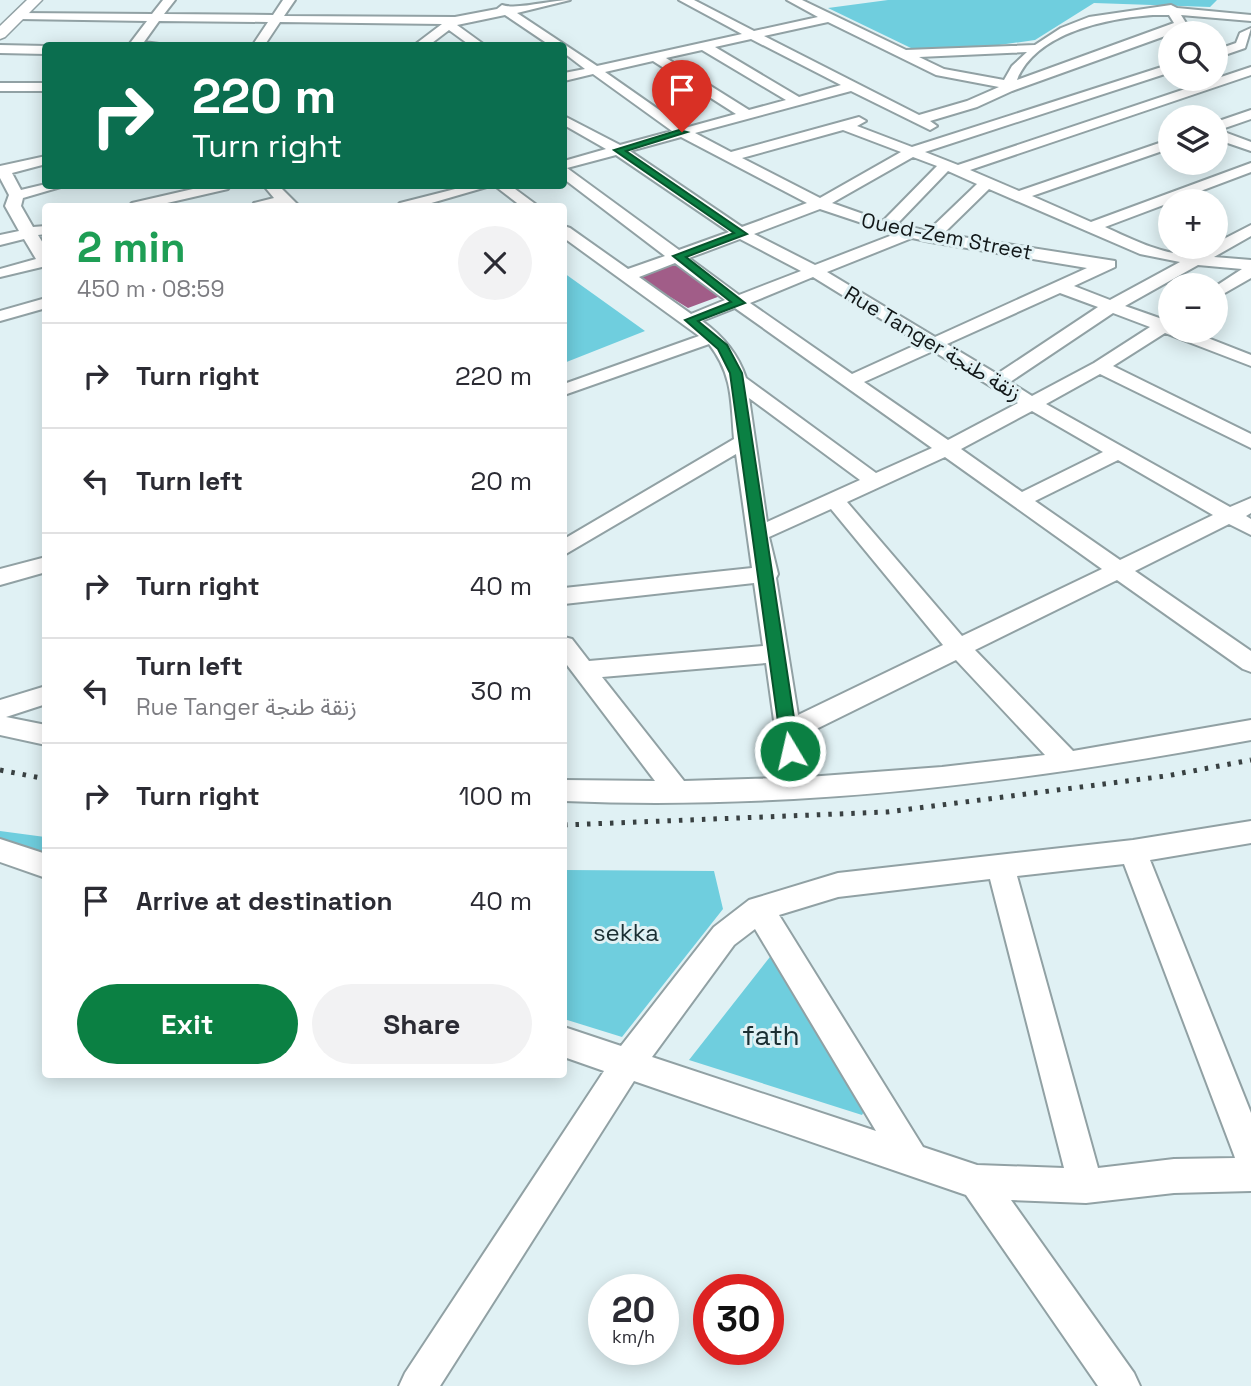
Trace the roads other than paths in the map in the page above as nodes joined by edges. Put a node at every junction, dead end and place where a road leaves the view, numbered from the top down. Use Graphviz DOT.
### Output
graph roads {
  1 [pos="35,0"];
  2 [pos="169,0"];
  3 [pos="289,0"];
  4 [pos="486,0"];
  5 [pos="564,0"];
  6 [pos="685,0"];
  7 [pos="793,0"];
  8 [pos="551,1"];
  9 [pos="1171,9"];
  10 [pos="509,13"];
  11 [pos="19,16"];
  12 [pos="156,18"];
  13 [pos="830,18"];
  14 [pos="1251,18"];
  15 [pos="276,19"];
  16 [pos="452,23"];
  17 [pos="1251,32"];
  18 [pos="0,34"];
  19 [pos="752,35"];
  20 [pos="136,42"];
  21 [pos="261,42"];
  22 [pos="428,42"];
  23 [pos="475,42"];
  24 [pos="554,42"];
  25 [pos="703,46"];
  26 [pos="1034,48"];
  27 [pos="0,49"];
  28 [pos="42,50"];
  29 [pos="567,50"];
  30 [pos="1228,50"];
  31 [pos="903,54"];
  32 [pos="654,57"];
  33 [pos="597,69"];
  34 [pos="1251,71"];
  35 [pos="1158,72"];
  36 [pos="567,75"];
  37 [pos="850,86"];
  38 [pos="1008,86"];
  39 [pos="0,87"];
  40 [pos="42,87"];
  41 [pos="796,101"];
  42 [pos="1144,106"];
  43 [pos="897,110"];
  44 [pos="1158,112"];
  45 [pos="746,114"];
  46 [pos="1251,114"];
  47 [pos="917,120"];
  48 [pos="567,122"];
  49 [pos="1228,123"];
  50 [pos="843,125"];
  51 [pos="682,132"];
  52 [pos="951,137"];
  53 [pos="1228,138"];
  54 [pos="701,141"];
  55 [pos="1251,147"];
  56 [pos="1158,148"];
  57 [pos="912,152"];
  58 [pos="624,155"];
  59 [pos="732,156"];
  60 [pos="42,158"];
  61 [pos="1251,167"];
  62 [pos="951,168"];
  63 [pos="1,171"];
  64 [pos="567,171"];
  65 [pos="567,172"];
  66 [pos="986,183"];
  67 [pos="44,189"];
  68 [pos="193,189"];
  69 [pos="274,189"];
  70 [pos="471,189"];
  71 [pos="506,189"];
  72 [pos="173,191"];
  73 [pos="17,195"];
  74 [pos="1016,197"];
  75 [pos="143,203"];
  76 [pos="288,203"];
  77 [pos="417,203"];
  78 [pos="526,203"];
  79 [pos="820,204"];
  80 [pos="886,228"];
  81 [pos="1089,228"];
  82 [pos="42,230"];
  83 [pos="1251,230"];
  84 [pos="29,233"];
  85 [pos="567,233"];
  86 [pos="911,233"];
  87 [pos="742,234"];
  88 [pos="930,237"];
  89 [pos="0,240"];
  90 [pos="1146,251"];
  91 [pos="42,256"];
  92 [pos="678,256"];
  93 [pos="1192,260"];
  94 [pos="42,262"];
  95 [pos="1105,265"];
  96 [pos="1251,265"];
  97 [pos="816,272"];
  98 [pos="4,273"];
  99 [pos="625,276"];
  100 [pos="1247,279"];
  101 [pos="1060,286"];
  102 [pos="1228,288"];
  103 [pos="739,303"];
  104 [pos="42,304"];
  105 [pos="1112,306"];
  106 [pos="0,316"];
  107 [pos="690,320"];
  108 [pos="1158,323"];
  109 [pos="1158,334"];
  110 [pos="712,337"];
  111 [pos="934,343"];
  112 [pos="1208,343"];
  113 [pos="1251,361"];
  114 [pos="1100,367"];
  115 [pos="738,381"];
  116 [pos="851,381"];
  117 [pos="999,381"];
  118 [pos="567,389"];
  119 [pos="1033,404"];
  120 [pos="744,441"];
  121 [pos="1251,443"];
  122 [pos="947,449"];
  123 [pos="1119,452"];
  124 [pos="874,481"];
  125 [pos="1021,500"];
  126 [pos="835,501"];
  127 [pos="1251,505"];
  128 [pos="1230,516"];
  129 [pos="1251,528"];
  130 [pos="760,533"];
  131 [pos="567,546"];
  132 [pos="42,565"];
  133 [pos="1116,571"];
  134 [pos="767,574"];
  135 [pos="0,577"];
  136 [pos="567,596"];
  137 [pos="958,647"];
  138 [pos="567,649"];
  139 [pos="778,653"];
  140 [pos="1251,663"];
  141 [pos="582,670"];
  142 [pos="42,696"];
  143 [pos="0,709"];
  144 [pos="0,725"];
  145 [pos="1251,730"];
  146 [pos="787,732"];
  147 [pos="42,734"];
  148 [pos="1067,762"];
  149 [pos="797,789"];
  150 [pos="567,791"];
  151 [pos="679,793"];
  152 [pos="1251,832"];
  153 [pos="0,850"];
  154 [pos="1133,851"];
  155 [pos="42,865"];
  156 [pos="1000,865"];
  157 [pos="759,909"];
  158 [pos="567,1043"];
  159 [pos="627,1064"];
  160 [pos="1251,1155"];
  161 [pos="911,1159"];
  162 [pos="1251,1174"];
  163 [pos="977,1182"];
  164 [pos="1086,1186"];
  165 [pos="418,1386"];
  166 [pos="1121,1386"];
  1 -- 11 [label="main road"];
  2 -- 12 [label="street"];
  3 -- 15 [label="street"];
  4 -- 10 [label="street, Oued-Zem Street"];
  4 -- 16 [label="street"];
  5 -- 8 [label="street"];
  6 -- 19 [label="street"];
  7 -- 13 [label="street"];
  8 -- 10 [label="street"];
  9 -- 14 [label="street"];
  9 -- 26 [label="street"];
  9 -- 38 [label="street"];
  10 -- 16 [label="street"];
  10 -- 24 [label="street, Oued-Zem Street"];
  11 -- 12 [label="street"];
  11 -- 18 [label="main road"];
  12 -- 15 [label="street"];
  12 -- 20 [label="street"];
  13 -- 19 [label="street"];
  13 -- 31 [label="street"];
  15 -- 16 [label="street"];
  15 -- 21 [label="street"];
  16 -- 22 [label="street"];
  16 -- 23 [label="street"];
  17 -- 30 [label="street"];
  19 -- 25 [label="street"];
  19 -- 37 [label="street"];
  25 -- 32 [label="street"];
  25 -- 41 [label="street"];
  26 -- 31 [label="street"];
  26 -- 38 [label="street"];
  27 -- 28 [label="street"];
  29 -- 33 [label="street, Oued-Zem Street"];
  31 -- 38 [label="street"];
  32 -- 33 [label="street"];
  32 -- 45 [label="street"];
  33 -- 36 [label="street"];
  33 -- 51 [label="street, Oued-Zem Street"];
  34 -- 42 [label="street"];
  35 -- 52 [label="street"];
  37 -- 41 [label="street"];
  37 -- 43 [label="street"];
  38 -- 47 [label="street"];
  39 -- 40 [label="street"];
  41 -- 45 [label="street"];
  42 -- 44 [label="street"];
  42 -- 62 [label="street"];
  43 -- 47 [label="street"];
  43 -- 50 [label="street"];
  45 -- 51 [label="street"];
  46 -- 49 [label="street"];
  47 -- 52 [label="street"];
  48 -- 58 [label="street, Rue Tanger زنقة طنجة"];
  50 -- 57 [label="street"];
  50 -- 59 [label="street"];
  51 -- 54 [label="street, Oued-Zem Street"];
  51 -- 58 [label="street"];
  52 -- 57 [label="street"];
  53 -- 55 [label="street"];
  54 -- 58 [label="street"];
  54 -- 59 [label="street, Oued-Zem Street"];
  56 -- 74 [label="street"];
  57 -- 62 [label="street"];
  57 -- 79 [label="street"];
  58 -- 64 [label="street"];
  58 -- 87 [label="street, Rue Tanger زنقة طنجة"];
  59 -- 79 [label="street, Oued-Zem Street"];
  60 -- 63 [label="street"];
  61 -- 81 [label="street"];
  62 -- 66 [label="street"];
  62 -- 80 [label="street"];
  63 -- 73 [label="street"];
  65 -- 92 [label="street"];
  66 -- 74 [label="street"];
  66 -- 88 [label="street"];
  67 -- 73 [label="street"];
  68 -- 72 [label="street"];
  69 -- 76 [label="street"];
  70 -- 77 [label="street"];
  71 -- 78 [label="street"];
  72 -- 75 [label="street"];
  73 -- 84 [label="street"];
  74 -- 81 [label="street"];
  79 -- 80 [label="street, Oued-Zem Street"];
  79 -- 87 [label="street"];
  80 -- 86 [label="street, Oued-Zem Street"];
  81 -- 90 [label="street"];
  82 -- 84 [label="street"];
  83 -- 93 [label="street"];
  84 -- 89 [label="street"];
  84 -- 91 [label="street"];
  85 -- 99 [label="street"];
  86 -- 88 [label="street, Oued-Zem Street"];
  86 -- 97 [label="street"];
  87 -- 92 [label="street"];
  87 -- 97 [label="street, Rue Tanger زنقة طنجة"];
  88 -- 95 [label="street, Oued-Zem Street"];
  90 -- 93 [label="street"];
  90 -- 95 [label="street"];
  92 -- 99 [label="street"];
  92 -- 103 [label="street"];
  93 -- 96 [label="street"];
  93 -- 105 [label="street"];
  94 -- 98 [label="street"];
  95 -- 101 [label="street"];
  97 -- 103 [label="street"];
  97 -- 111 [label="street, Rue Tanger زنقة طنجة"];
  99 -- 107 [label="street"];
  100 -- 102 [label="street"];
  101 -- 105 [label="street"];
  101 -- 111 [label="street"];
  103 -- 107 [label="street"];
  103 -- 116 [label="street"];
  104 -- 106 [label="street"];
  105 -- 108 [label="street"];
  105 -- 117 [label="street"];
  107 -- 110 [label="street"];
  109 -- 114 [label="street"];
  110 -- 115 [label="street"];
  110 -- 118 [label="street"];
  111 -- 116 [label="street"];
  111 -- 117 [label="street, Rue Tanger زنقة طنجة"];
  112 -- 113 [label="street"];
  114 -- 119 [label="street"];
  114 -- 121 [label="street"];
  115 -- 120 [label="street"];
  115 -- 124 [label="street"];
  116 -- 122 [label="street"];
  117 -- 119 [label="street, Rue Tanger زنقة طنجة"];
  119 -- 122 [label="street"];
  119 -- 123 [label="street, Rue Tanger زنقة طنجة"];
  120 -- 130 [label="street"];
  120 -- 131 [label="street"];
  122 -- 124 [label="street"];
  122 -- 125 [label="street"];
  123 -- 125 [label="street"];
  123 -- 128 [label="street, Rue Tanger زنقة طنجة"];
  124 -- 126 [label="street"];
  125 -- 133 [label="street"];
  126 -- 130 [label="street"];
  126 -- 137 [label="street"];
  127 -- 128 [label="street"];
  128 -- 129 [label="street, Rue Tanger زنقة طنجة"];
  128 -- 133 [label="street"];
  130 -- 134 [label="street"];
  132 -- 135 [label="street"];
  133 -- 137 [label="street"];
  133 -- 140 [label="street"];
  134 -- 136 [label="street"];
  134 -- 139 [label="street"];
  137 -- 146 [label="street"];
  137 -- 148 [label="street"];
  138 -- 141 [label="street"];
  139 -- 141 [label="street"];
  139 -- 146 [label="street"];
  141 -- 151 [label="street"];
  142 -- 143 [label="street"];
  144 -- 147 [label="street"];
  145 -- 148 [label="street"];
  146 -- 149 [label="street"];
  148 -- 149 [label="street"];
  149 -- 151 [label="street"];
  150 -- 151 [label="street"];
  152 -- 154 [label="street"];
  153 -- 155 [label="street"];
  154 -- 156 [label="street"];
  154 -- 160 [label="street"];
  156 -- 157 [label="street"];
  156 -- 164 [label="street"];
  157 -- 159 [label="street"];
  157 -- 161 [label="street"];
  158 -- 159 [label="street"];
  159 -- 161 [label="street"];
  159 -- 165 [label="street"];
  161 -- 163 [label="street"];
  162 -- 164 [label="street"];
  163 -- 164 [label="street"];
  163 -- 166 [label="street"];
}
